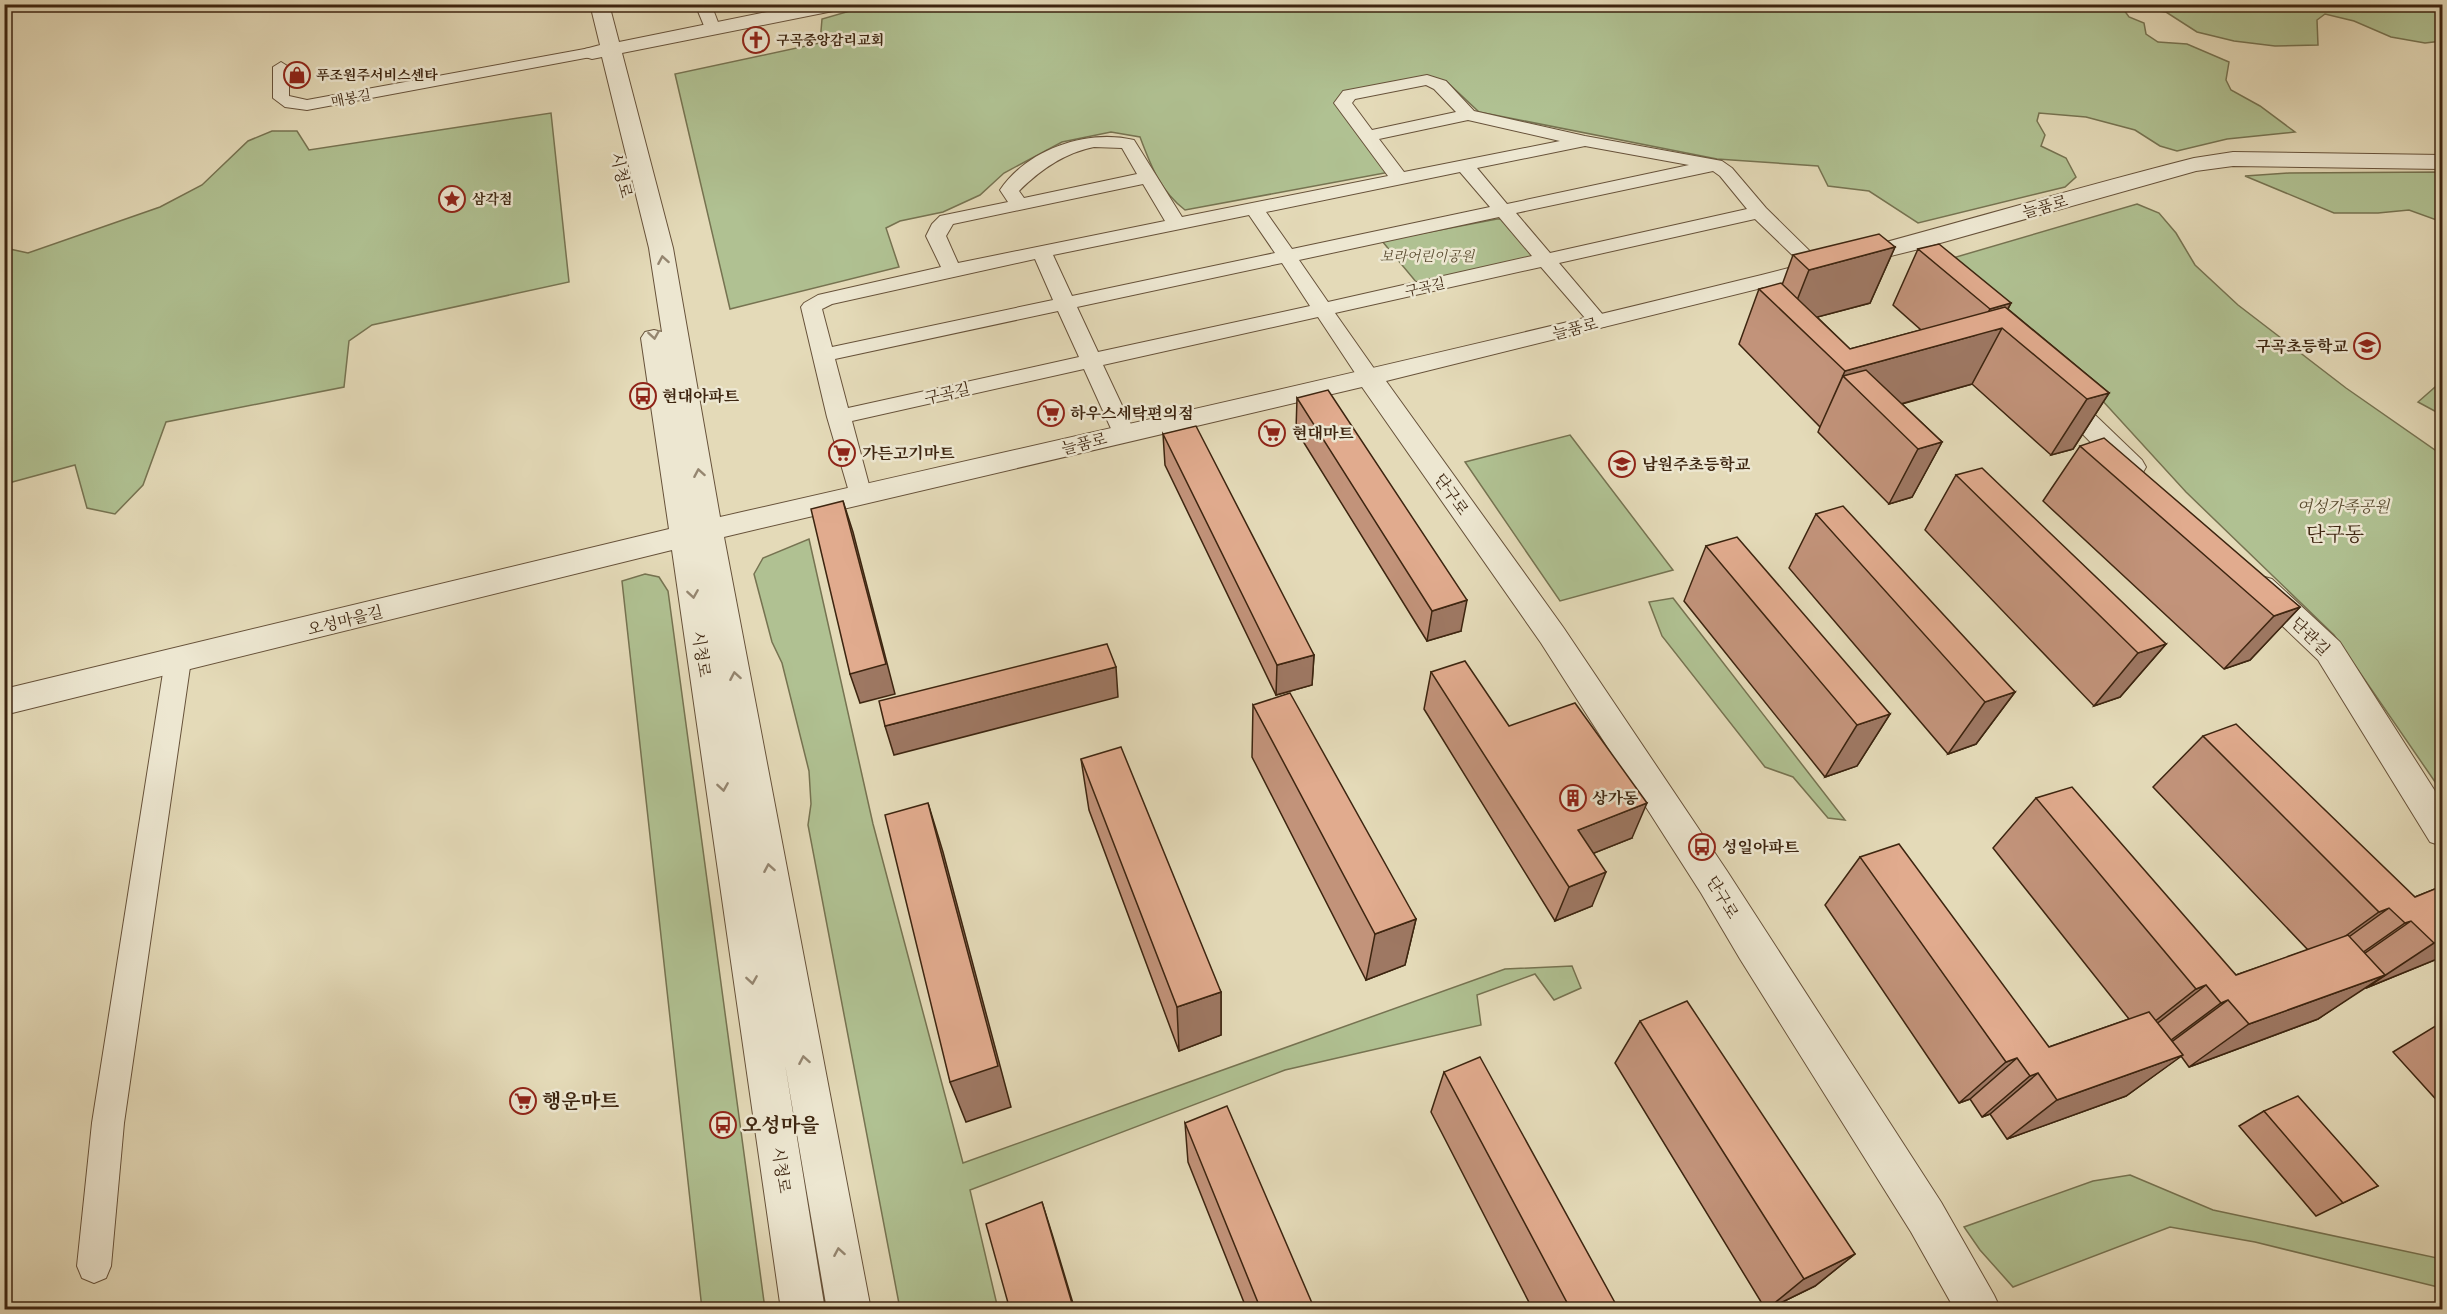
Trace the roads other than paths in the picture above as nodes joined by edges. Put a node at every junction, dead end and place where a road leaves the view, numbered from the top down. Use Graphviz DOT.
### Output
graph roads {
  1 [pos="599,4"];
  2 [pos="703,4"];
  3 [pos="838,4"];
  4 [pos="713,30"];
  5 [pos="595,45"];
  6 [pos="281,67"];
  7 [pos="1468,116"];
  8 [pos="1368,136"];
  9 [pos="1585,141"];
  10 [pos="2442,162"];
  11 [pos="1716,165"];
  12 [pos="1465,166"];
  13 [pos="1146,178"];
  14 [pos="1400,179"];
  15 [pos="1019,204"];
  16 [pos="1255,210"];
  17 [pos="1505,212"];
  18 [pos="1759,212"];
  19 [pos="1177,225"];
  20 [pos="1911,244"];
  21 [pos="1042,253"];
  22 [pos="1286,257"];
  23 [pos="1545,260"];
  24 [pos="1817,268"];
  25 [pos="952,270"];
  26 [pos="1936,270"];
  27 [pos="1065,305"];
  28 [pos="1323,310"];
  29 [pos="1599,322"];
  30 [pos="823,356"];
  31 [pos="1090,360"];
  32 [pos="1369,376"];
  33 [pos="2044,380"];
  34 [pos="838,417"];
  35 [pos="1124,434"];
  36 [pos="2155,488"];
  37 [pos="860,496"];
  38 [pos="696,534"];
  39 [pos="2242,570"];
  40 [pos="178,660"];
  41 [pos="4,702"];
  42 [pos="2442,831"];
  43 [pos="94,1266"];
  44 [pos="803,1310"];
  45 [pos="849,1310"];
  46 [pos="1979,1310"];
  1 -- 5 [label="street, 시청로"];
  2 -- 4 [label="street"];
  3 -- 4 [label="street"];
  4 -- 5 [label="street"];
  5 -- 6 [label="street, 매봉길"];
  5 -- 38 [label="street, 시청로"];
  7 -- 8 [label="street"];
  7 -- 8 [label="street"];
  7 -- 9 [label="street"];
  8 -- 14 [label="street"];
  9 -- 11 [label="street"];
  9 -- 12 [label="street"];
  10 -- 20 [label="street, 늘품로"];
  11 -- 17 [label="street"];
  11 -- 18 [label="street"];
  12 -- 14 [label="street"];
  12 -- 17 [label="street"];
  13 -- 15 [label="street"];
  13 -- 15 [label="street"];
  13 -- 19 [label="street"];
  14 -- 16 [label="street"];
  15 -- 25 [label="street"];
  16 -- 19 [label="street"];
  16 -- 22 [label="street"];
  17 -- 22 [label="street"];
  17 -- 23 [label="street"];
  18 -- 23 [label="street, 구곡길"];
  18 -- 24 [label="street"];
  19 -- 21 [label="street"];
  20 -- 24 [label="street, 늘품로"];
  20 -- 26 [label="street"];
  21 -- 25 [label="street"];
  21 -- 27 [label="street"];
  22 -- 27 [label="street"];
  22 -- 28 [label="street"];
  23 -- 28 [label="street, 구곡길"];
  23 -- 29 [label="street"];
  24 -- 29 [label="street, 늘품로"];
  25 -- 30 [label="street"];
  27 -- 30 [label="street"];
  27 -- 31 [label="street"];
  28 -- 31 [label="street, 구곡길"];
  28 -- 32 [label="street"];
  29 -- 32 [label="street, 늘품로"];
  30 -- 34 [label="street"];
  31 -- 34 [label="street, 구곡길"];
  31 -- 35 [label="street"];
  32 -- 35 [label="street, 늘품로"];
  32 -- 46 [label="street, 단구로"];
  33 -- 36 [label="street"];
  34 -- 37 [label="street"];
  35 -- 37 [label="street, 늘품로"];
  37 -- 38 [label="street, 늘품로"];
  38 -- 40 [label="street, 오성마을길"];
  38 -- 44 [label="street, 시청로, one-way"];
  45 -- 38 [label="street, 시청로, one-way"];
  39 -- 42 [label="street, 단관길"];
  40 -- 41 [label="street, 오성마을길"];
  40 -- 43 [label="street"];
}
